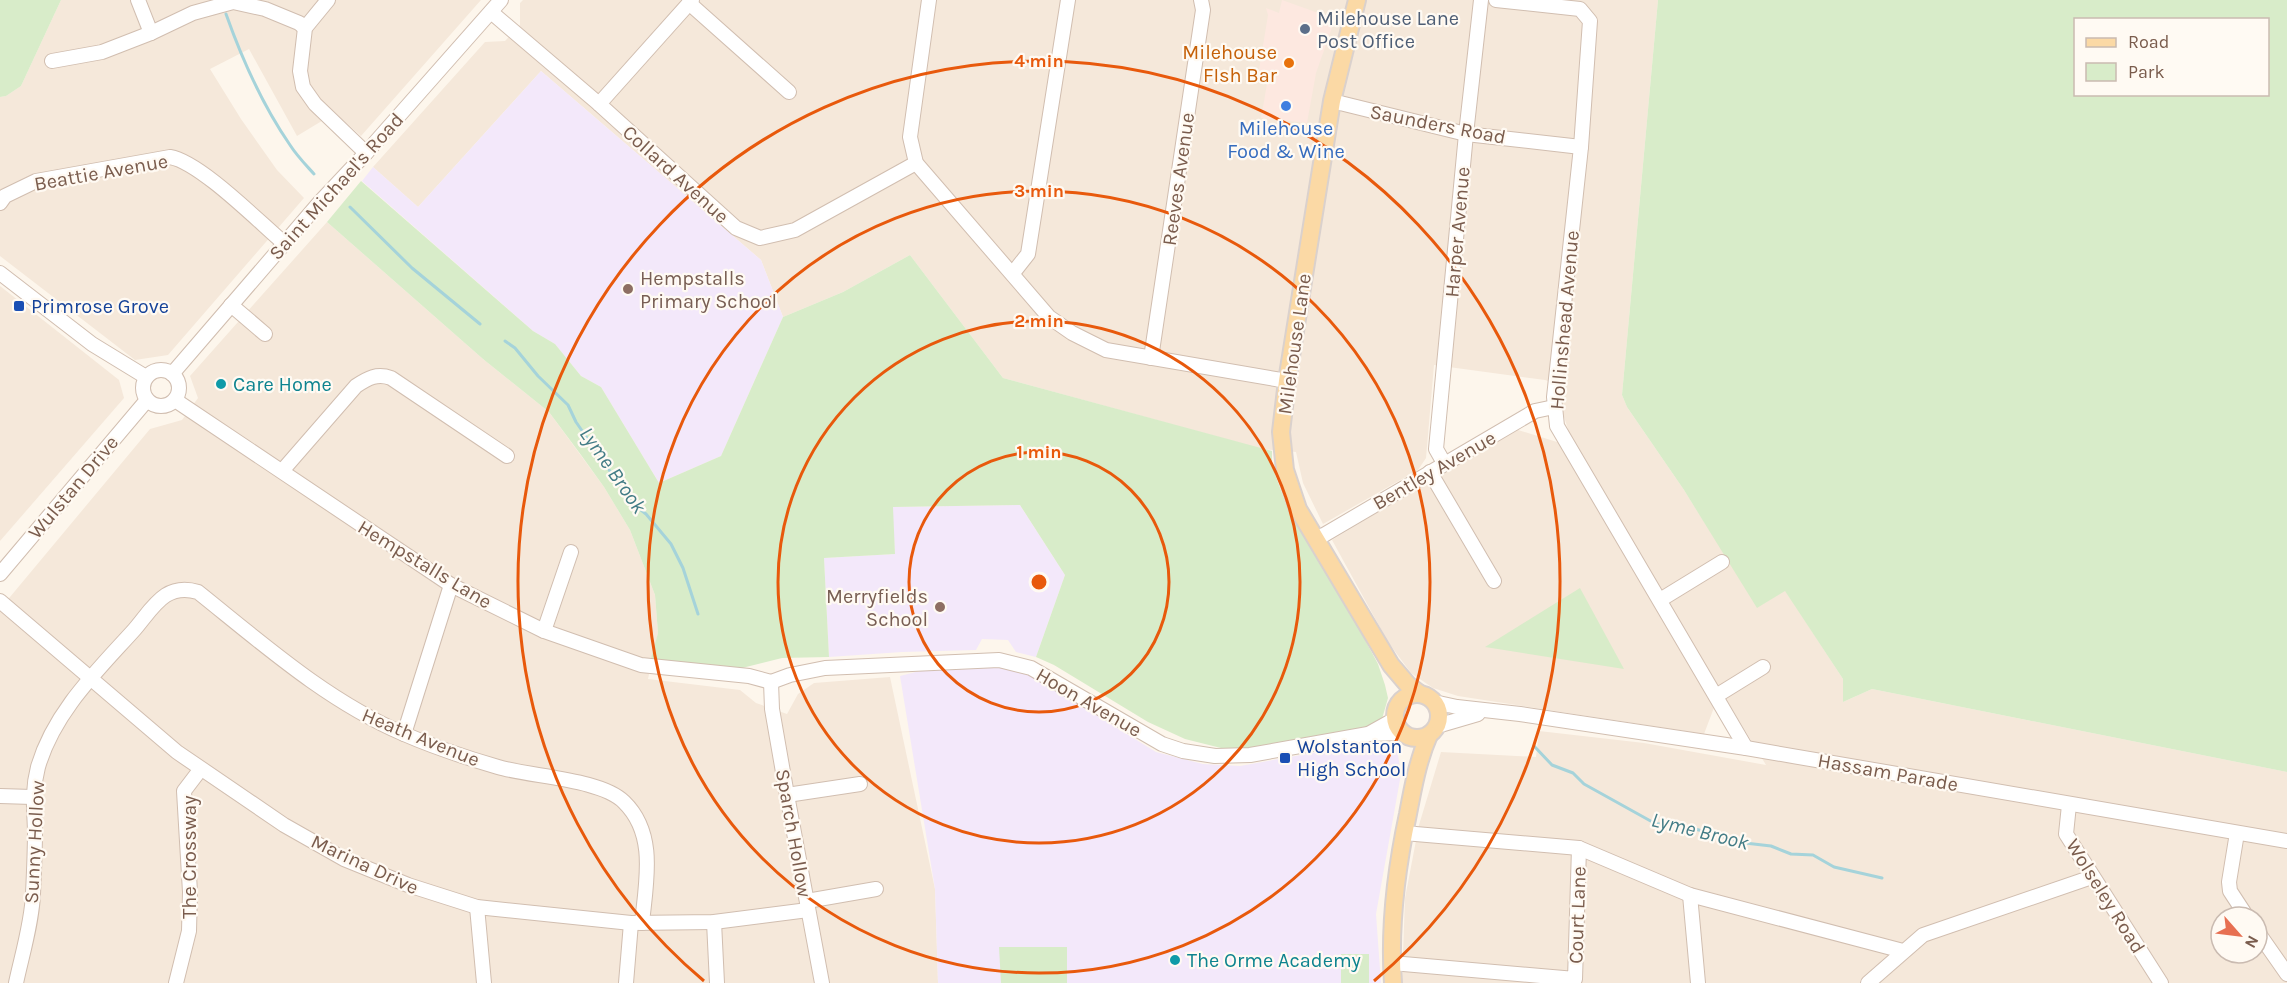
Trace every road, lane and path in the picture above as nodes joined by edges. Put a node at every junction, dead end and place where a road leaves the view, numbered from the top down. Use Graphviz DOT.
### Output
graph roads {
  1 [pos="138,0"];
  2 [pos="328,0"];
  3 [pos="501,0"];
  4 [pos="928,0"];
  5 [pos="1068,0"];
  6 [pos="1201,0"];
  7 [pos="1357,0"];
  8 [pos="1481,0"];
  9 [pos="1496,0"];
  10 [pos="233,1"];
  11 [pos="691,2"];
  12 [pos="491,12"];
  13 [pos="305,28"];
  14 [pos="151,33"];
  15 [pos="52,61"];
  16 [pos="789,92"];
  17 [pos="1332,101"];
  18 [pos="598,104"];
  19 [pos="1466,134"];
  20 [pos="1581,147"];
  21 [pos="366,153"];
  22 [pos="916,163"];
  23 [pos="0,203"];
  24 [pos="285,244"];
  25 [pos="0,273"];
  26 [pos="1013,273"];
  27 [pos="231,305"];
  28 [pos="265,334"];
  29 [pos="1151,358"];
  30 [pos="172,374"];
  31 [pos="146,377"];
  32 [pos="1287,381"];
  33 [pos="147,400"];
  34 [pos="175,400"];
  35 [pos="1554,407"];
  36 [pos="507,456"];
  37 [pos="1444,463"];
  38 [pos="282,471"];
  39 [pos="1430,472"];
  40 [pos="1317,539"];
  41 [pos="571,552"];
  42 [pos="1722,562"];
  43 [pos="0,574"];
  44 [pos="1494,581"];
  45 [pos="451,585"];
  46 [pos="1660,600"];
  47 [pos="0,601"];
  48 [pos="544,631"];
  49 [pos="1391,665"];
  50 [pos="1763,667"];
  51 [pos="91,678"];
  52 [pos="771,682"];
  53 [pos="1716,696"];
  54 [pos="1427,698"];
  55 [pos="1489,711"];
  56 [pos="1401,724"];
  57 [pos="1433,730"];
  58 [pos="404,734"];
  59 [pos="1746,748"];
  60 [pos="200,770"];
  61 [pos="860,784"];
  62 [pos="1414,785"];
  63 [pos="787,795"];
  64 [pos="0,796"];
  65 [pos="32,797"];
  66 [pos="2069,805"];
  67 [pos="1404,833"];
  68 [pos="2236,833"];
  69 [pos="2287,841"];
  70 [pos="1579,848"];
  71 [pos="2092,877"];
  72 [pos="876,889"];
  73 [pos="1690,895"];
  74 [pos="2239,905"];
  75 [pos="807,906"];
  76 [pos="477,908"];
  77 [pos="714,922"];
  78 [pos="637,923"];
  79 [pos="2269,948"];
  80 [pos="1903,951"];
  81 [pos="1392,963"];
  82 [pos="2287,974"];
  83 [pos="16,983"];
  84 [pos="176,983"];
  85 [pos="484,983"];
  86 [pos="626,983"];
  87 [pos="717,983"];
  88 [pos="822,983"];
  89 [pos="1393,983"];
  90 [pos="1698,983"];
  91 [pos="1868,983"];
  92 [pos="2160,983"];
  1 -- 14 [label="street"];
  2 -- 13 [label="street"];
  3 -- 12 [label="street, Saint Michael's Road"];
  4 -- 22 [label="street"];
  5 -- 26 [label="street"];
  6 -- 29 [label="street, Reeves Avenue"];
  7 -- 17 [label="main road, Milehouse Lane"];
  8 -- 19 [label="street, Harper Avenue"];
  9 -- 20 [label="street, Hollinshead Avenue"];
  10 -- 13 [label="street"];
  10 -- 14 [label="street"];
  11 -- 16 [label="street"];
  11 -- 18 [label="street"];
  12 -- 18 [label="street, Collard Avenue"];
  12 -- 21 [label="street, Saint Michael's Road"];
  13 -- 21 [label="street"];
  14 -- 15 [label="street"];
  17 -- 19 [label="street, Saunders Road"];
  17 -- 32 [label="main road, Milehouse Lane"];
  18 -- 22 [label="street, Collard Avenue"];
  19 -- 20 [label="street, Saunders Road"];
  19 -- 37 [label="street, Harper Avenue"];
  20 -- 35 [label="street, Hollinshead Avenue"];
  21 -- 24 [label="street, Saint Michael's Road"];
  22 -- 26 [label="street"];
  23 -- 24 [label="street, Beattie Avenue"];
  24 -- 27 [label="street, Saint Michael's Road"];
  25 -- 31 [label="street"];
  26 -- 29 [label="street"];
  27 -- 28 [label="street"];
  27 -- 30 [label="street, Saint Michael's Road"];
  29 -- 32 [label="street"];
  30 -- 31 [label="street"];
  30 -- 34 [label="street"];
  31 -- 33 [label="street"];
  32 -- 40 [label="main road, Milehouse Lane"];
  33 -- 34 [label="street"];
  33 -- 43 [label="street, Wulstan Drive"];
  34 -- 38 [label="street, Hempstalls Lane"];
  35 -- 37 [label="street, Bentley Avenue"];
  35 -- 46 [label="street, Hollinshead Avenue"];
  36 -- 38 [label="street"];
  37 -- 39 [label="street, Bentley Avenue"];
  38 -- 45 [label="street, Hempstalls Lane"];
  39 -- 40 [label="street, Bentley Avenue"];
  39 -- 44 [label="street"];
  40 -- 49 [label="main road, Milehouse Lane"];
  41 -- 48 [label="street"];
  42 -- 46 [label="street"];
  45 -- 48 [label="street, Hempstalls Lane"];
  45 -- 58 [label="street"];
  46 -- 53 [label="street, Hollinshead Avenue"];
  47 -- 51 [label="street, Marina Drive"];
  48 -- 52 [label="street, Hempstalls Lane"];
  49 -- 54 [label="main road, Milehouse Lane"];
  49 -- 56 [label="main road, Milehouse Lane"];
  50 -- 53 [label="street"];
  51 -- 58 [label="street, Heath Avenue"];
  51 -- 60 [label="street, Marina Drive"];
  51 -- 65 [label="street, Sunny Hollow"];
  52 -- 56 [label="street, Hoon Avenue"];
  52 -- 63 [label="street, Sparch Hollow"];
  53 -- 59 [label="street, Hollinshead Avenue"];
  54 -- 55 [label="street, Hassam Parade"];
  54 -- 56 [label="main road"];
  54 -- 57 [label="main road"];
  55 -- 57 [label="street, Hassam Parade"];
  55 -- 59 [label="street, Hassam Parade"];
  56 -- 57 [label="main road"];
  56 -- 62 [label="main road, Milehouse Lane"];
  57 -- 62 [label="main road, Milehouse Lane"];
  58 -- 78 [label="street, Heath Avenue"];
  59 -- 66 [label="street, Hassam Parade"];
  60 -- 76 [label="street, Marina Drive"];
  60 -- 84 [label="street, The Crossway"];
  61 -- 63 [label="street"];
  62 -- 67 [label="main road, Milehouse Lane"];
  63 -- 75 [label="street, Sparch Hollow"];
  64 -- 65 [label="street"];
  65 -- 83 [label="street, Sunny Hollow"];
  66 -- 68 [label="street, Hassam Parade"];
  66 -- 71 [label="street, Wolseley Road"];
  67 -- 70 [label="street"];
  67 -- 81 [label="main road, Milehouse Lane"];
  68 -- 69 [label="street, Hassam Parade"];
  68 -- 74 [label="street"];
  70 -- 73 [label="street"];
  70 -- 81 [label="street, Court Lane"];
  71 -- 80 [label="street"];
  71 -- 92 [label="street, Wolseley Road"];
  72 -- 75 [label="street, Marina Drive"];
  73 -- 80 [label="street"];
  73 -- 90 [label="street"];
  75 -- 77 [label="street, Marina Drive"];
  75 -- 88 [label="street, Sparch Hollow"];
  76 -- 78 [label="street, Marina Drive"];
  76 -- 85 [label="street"];
  77 -- 78 [label="street, Marina Drive"];
  77 -- 87 [label="street"];
  78 -- 86 [label="street, Heath Avenue"];
  79 -- 82 [label="street"];
  80 -- 91 [label="street"];
  81 -- 89 [label="main road, Milehouse Lane"];
}
